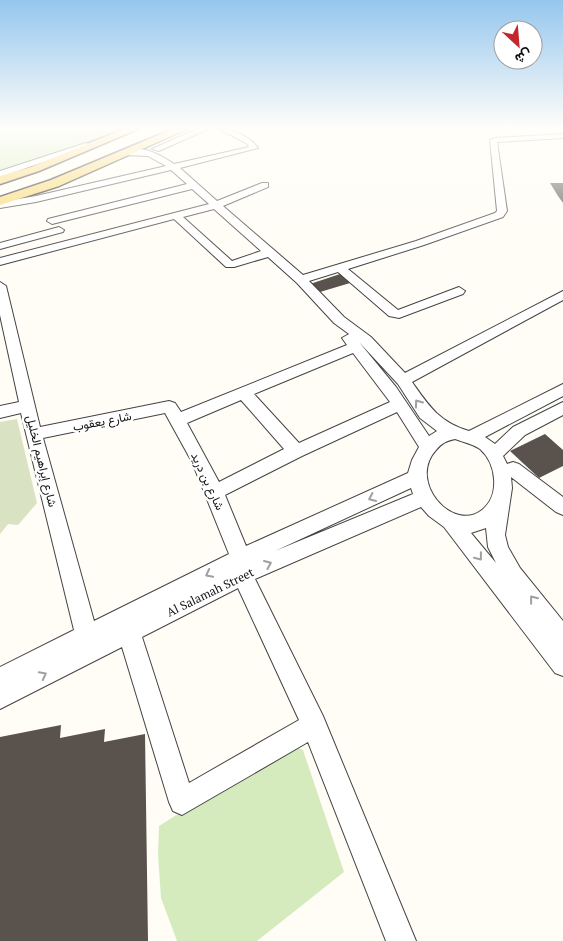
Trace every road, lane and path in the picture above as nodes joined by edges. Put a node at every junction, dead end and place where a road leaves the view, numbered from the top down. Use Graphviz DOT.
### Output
graph roads {
  1 [pos="23,173"];
  2 [pos="69,173"];
  3 [pos="79,173"];
  4 [pos="155,173"];
  5 [pos="179,173"];
  6 [pos="497,173"];
  7 [pos="0,180"];
  8 [pos="265,184"];
  9 [pos="192,186"];
  10 [pos="0,197"];
  11 [pos="0,201"];
  12 [pos="216,205"];
  13 [pos="0,206"];
  14 [pos="44,210"];
  15 [pos="175,215"];
  16 [pos="59,230"];
  17 [pos="68,244"];
  18 [pos="0,246"];
  19 [pos="270,252"];
  20 [pos="0,262"];
  21 [pos="340,268"];
  22 [pos="301,280"];
  23 [pos="0,286"];
  24 [pos="459,292"];
  25 [pos="563,295"];
  26 [pos="339,320"];
  27 [pos="354,347"];
  28 [pos="403,380"];
  29 [pos="563,389"];
  30 [pos="242,392"];
  31 [pos="398,405"];
  32 [pos="28,406"];
  33 [pos="563,408"];
  34 [pos="0,412"];
  35 [pos="174,414"];
  36 [pos="515,414"];
  37 [pos="530,426"];
  38 [pos="34,434"];
  39 [pos="463,435"];
  40 [pos="428,447"];
  41 [pos="296,451"];
  42 [pos="493,455"];
  43 [pos="513,469"];
  44 [pos="416,477"];
  45 [pos="215,492"];
  46 [pos="425,497"];
  47 [pos="500,505"];
  48 [pos="563,507"];
  49 [pos="449,519"];
  50 [pos="241,567"];
  51 [pos="129,632"];
  52 [pos="86,636"];
  53 [pos="563,638"];
  54 [pos="563,665"];
  55 [pos="0,679"];
  56 [pos="0,697"];
  57 [pos="314,725"];
  58 [pos="401,941"];
  1 -- 7 [label="main road"];
  2 -- 10 [label="main road"];
  3 -- 11 [label="main road"];
  4 -- 14 [label="street"];
  5 -- 9 [label="street"];
  6 -- 21 [label="street"];
  8 -- 12 [label="street"];
  9 -- 12 [label="street"];
  9 -- 14 [label="street"];
  12 -- 15 [label="street"];
  12 -- 19 [label="street"];
  13 -- 14 [label="street"];
  14 -- 16 [label="street"];
  15 -- 17 [label="street"];
  15 -- 19 [label="street"];
  16 -- 17 [label="street"];
  16 -- 18 [label="street"];
  17 -- 20 [label="street"];
  19 -- 22 [label="street"];
  21 -- 22 [label="street"];
  21 -- 24 [label="street"];
  22 -- 26 [label="street"];
  23 -- 32 [label="street, شارع إبراهيم الخليل"];
  25 -- 28 [label="street"];
  26 -- 27 [label="street"];
  26 -- 28 [label="street"];
  27 -- 30 [label="street, شارع يعقوب"];
  27 -- 31 [label="street"];
  39 -- 28 [label="street, one-way"];
  29 -- 36 [label="street"];
  30 -- 35 [label="street, شارع يعقوب"];
  30 -- 41 [label="street"];
  31 -- 40 [label="street"];
  31 -- 41 [label="street"];
  32 -- 34 [label="street"];
  32 -- 38 [label="street, شارع إبراهيم الخليل"];
  33 -- 37 [label="street"];
  35 -- 38 [label="street, شارع يعقوب"];
  35 -- 45 [label="street, شارع بن دريد"];
  36 -- 37 [label="street"];
  36 -- 39 [label="street"];
  37 -- 42 [label="street"];
  38 -- 52 [label="street, شارع إبراهيم الخليل"];
  39 -- 40 [label="street"];
  39 -- 42 [label="street"];
  40 -- 44 [label="street"];
  41 -- 45 [label="street"];
  42 -- 47 [label="street"];
  43 -- 48 [label="street"];
  44 -- 46 [label="street"];
  44 -- 50 [label="street, Al Salamah Street, one-way"];
  45 -- 50 [label="street, شارع بن دريد"];
  46 -- 49 [label="street"];
  50 -- 46 [label="street, Al Salamah Street, one-way"];
  47 -- 49 [label="street"];
  53 -- 47 [label="street, one-way"];
  49 -- 54 [label="street, one-way"];
  50 -- 51 [label="street, Al Salamah Street"];
  50 -- 52 [label="street, Al Salamah Street, one-way"];
  50 -- 57 [label="street, شارع بن دريد"];
  56 -- 51 [label="street, Al Salamah Street, one-way"];
  51 -- 57 [label="street"];
  52 -- 55 [label="street, Al Salamah Street"];
  57 -- 58 [label="street, شارع بن دريد"];
}
